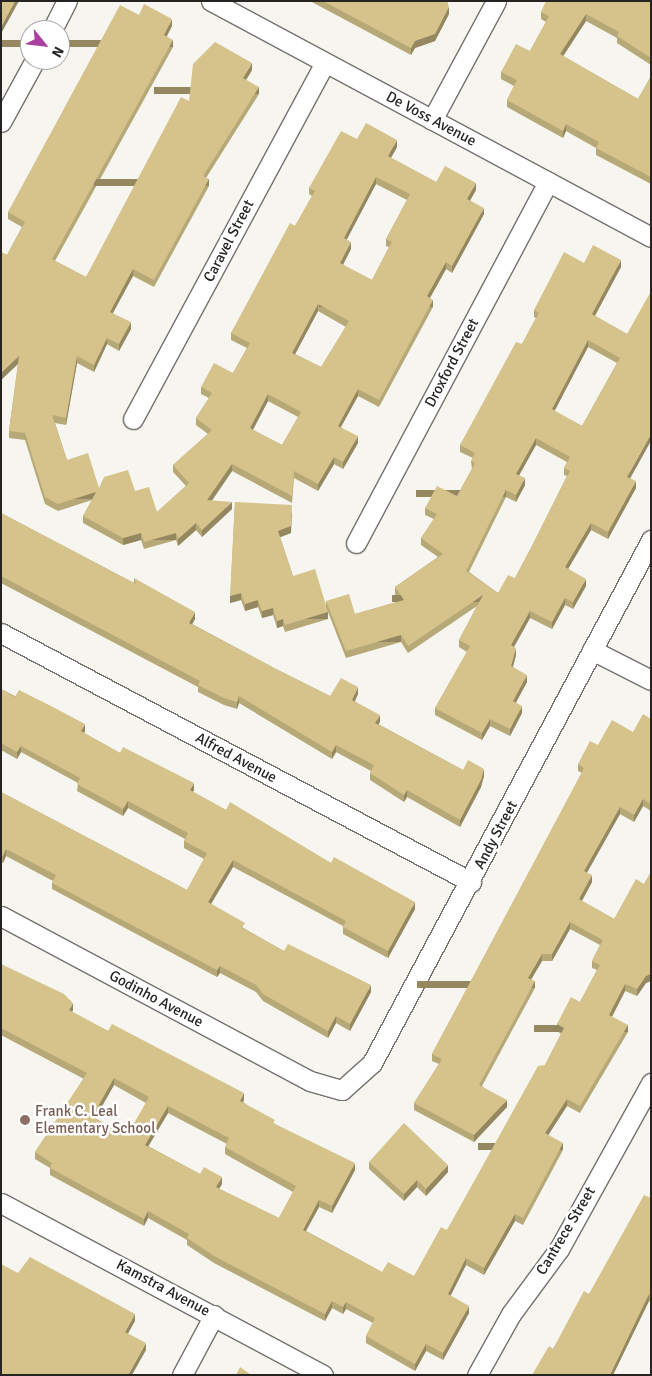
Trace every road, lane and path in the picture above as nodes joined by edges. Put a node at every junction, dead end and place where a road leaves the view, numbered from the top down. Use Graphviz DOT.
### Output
graph roads {
  1 [pos="68,1"];
  2 [pos="211,1"];
  3 [pos="496,1"];
  4 [pos="58,20"];
  5 [pos="325,63"];
  6 [pos="30,70"];
  7 [pos="432,120"];
  8 [pos="1,122"];
  9 [pos="548,182"];
  10 [pos="651,237"];
  11 [pos="133,419"];
  12 [pos="651,540"];
  13 [pos="356,543"];
  14 [pos="1,633"];
  15 [pos="592,650"];
  16 [pos="651,680"];
  17 [pos="471,882"];
  18 [pos="1,916"];
  19 [pos="310,1081"];
  20 [pos="651,1083"];
  21 [pos="1,1203"];
  22 [pos="214,1315"];
  23 [pos="182,1375"];
  24 [pos="323,1375"];
  25 [pos="477,1375"];
  1 -- 4 [label="street"];
  2 -- 5 [label="street, De Voss Avenue"];
  3 -- 7 [label="street"];
  5 -- 7 [label="street, De Voss Avenue"];
  5 -- 11 [label="street, Caravel Street"];
  6 -- 8 [label="street"];
  7 -- 9 [label="street, De Voss Avenue"];
  9 -- 10 [label="street, De Voss Avenue"];
  9 -- 13 [label="street, Droxford Street"];
  12 -- 15 [label="street, Andy Street"];
  14 -- 17 [label="street, Alfred Avenue"];
  15 -- 16 [label="street"];
  15 -- 17 [label="street, Andy Street"];
  17 -- 19 [label="street, Andy Street"];
  18 -- 19 [label="street, Godinho Avenue"];
  20 -- 25 [label="street, Cantrece Street"];
  21 -- 22 [label="street, Kamstra Avenue"];
  22 -- 23 [label="street"];
  22 -- 24 [label="street, Kamstra Avenue"];
}
